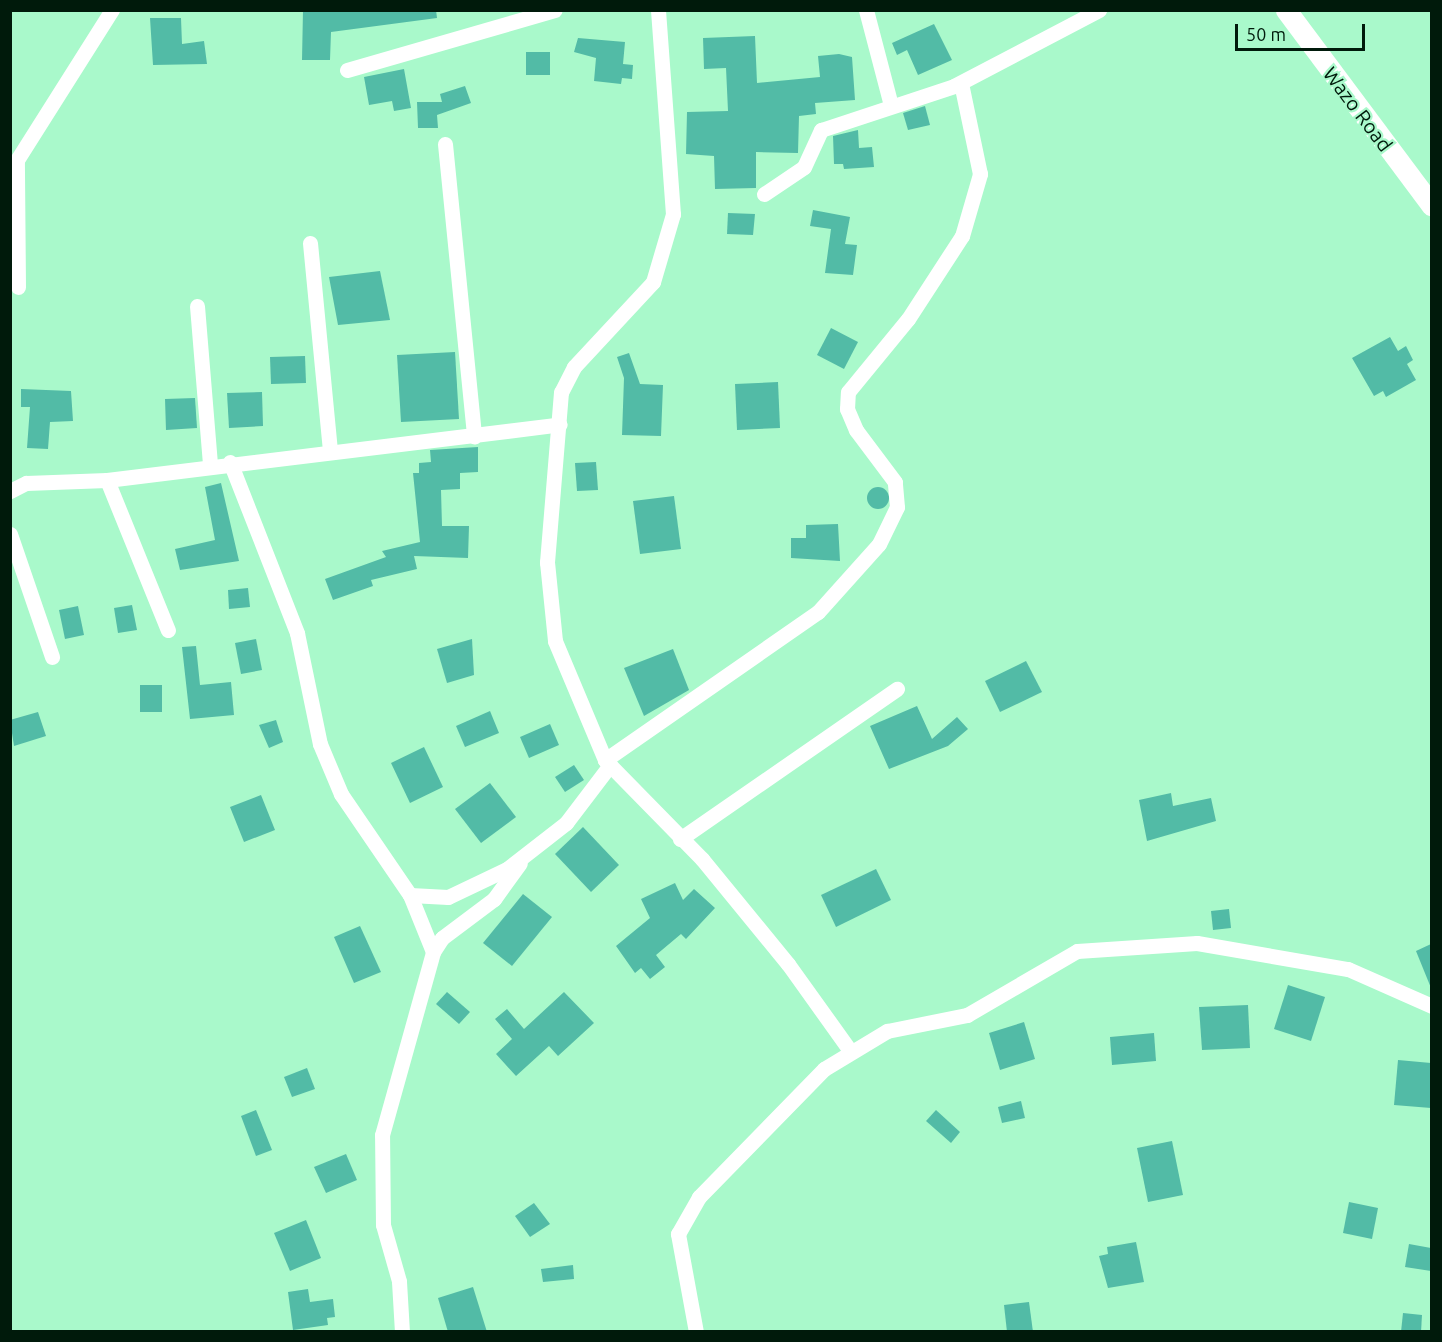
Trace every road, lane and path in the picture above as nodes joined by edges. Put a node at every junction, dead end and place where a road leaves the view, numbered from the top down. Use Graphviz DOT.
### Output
graph roads {
  1 [pos="112,10"];
  2 [pos="555,10"];
  3 [pos="658,10"];
  4 [pos="866,10"];
  5 [pos="1099,10"];
  6 [pos="1286,10"];
  7 [pos="347,70"];
  8 [pos="961,83"];
  9 [pos="891,105"];
  10 [pos="445,144"];
  11 [pos="765,194"];
  12 [pos="1431,206"];
  13 [pos="310,243"];
  14 [pos="18,286"];
  15 [pos="197,306"];
  16 [pos="560,424"];
  17 [pos="474,437"];
  18 [pos="330,450"];
  19 [pos="230,462"];
  20 [pos="210,465"];
  21 [pos="107,480"];
  22 [pos="10,491"];
  23 [pos="10,534"];
  24 [pos="168,630"];
  25 [pos="52,657"];
  26 [pos="897,689"];
  27 [pos="607,763"];
  28 [pos="680,838"];
  29 [pos="524,856"];
  30 [pos="410,895"];
  31 [pos="433,952"];
  32 [pos="1431,1006"];
  33 [pos="851,1052"];
  34 [pos="402,1332"];
  35 [pos="696,1332"];
  1 -- 14 [label="street"];
  2 -- 7 [label="street"];
  3 -- 16 [label="street"];
  4 -- 9 [label="street"];
  5 -- 8 [label="street"];
  6 -- 12 [label="main road, Wazo Road"];
  8 -- 9 [label="street"];
  8 -- 27 [label="street"];
  9 -- 11 [label="street"];
  10 -- 17 [label="street"];
  13 -- 18 [label="street"];
  15 -- 20 [label="street"];
  16 -- 17 [label="street"];
  16 -- 27 [label="street"];
  17 -- 18 [label="street"];
  18 -- 19 [label="street"];
  19 -- 20 [label="street"];
  19 -- 30 [label="street"];
  20 -- 21 [label="street"];
  21 -- 22 [label="street"];
  21 -- 24 [label="street"];
  23 -- 25 [label="street"];
  26 -- 28 [label="street"];
  27 -- 28 [label="street"];
  27 -- 29 [label="street"];
  28 -- 33 [label="street"];
  29 -- 30 [label="street"];
  29 -- 31 [label="street"];
  30 -- 31 [label="street"];
  31 -- 34 [label="street"];
  32 -- 33 [label="street"];
  33 -- 35 [label="street"];
}
